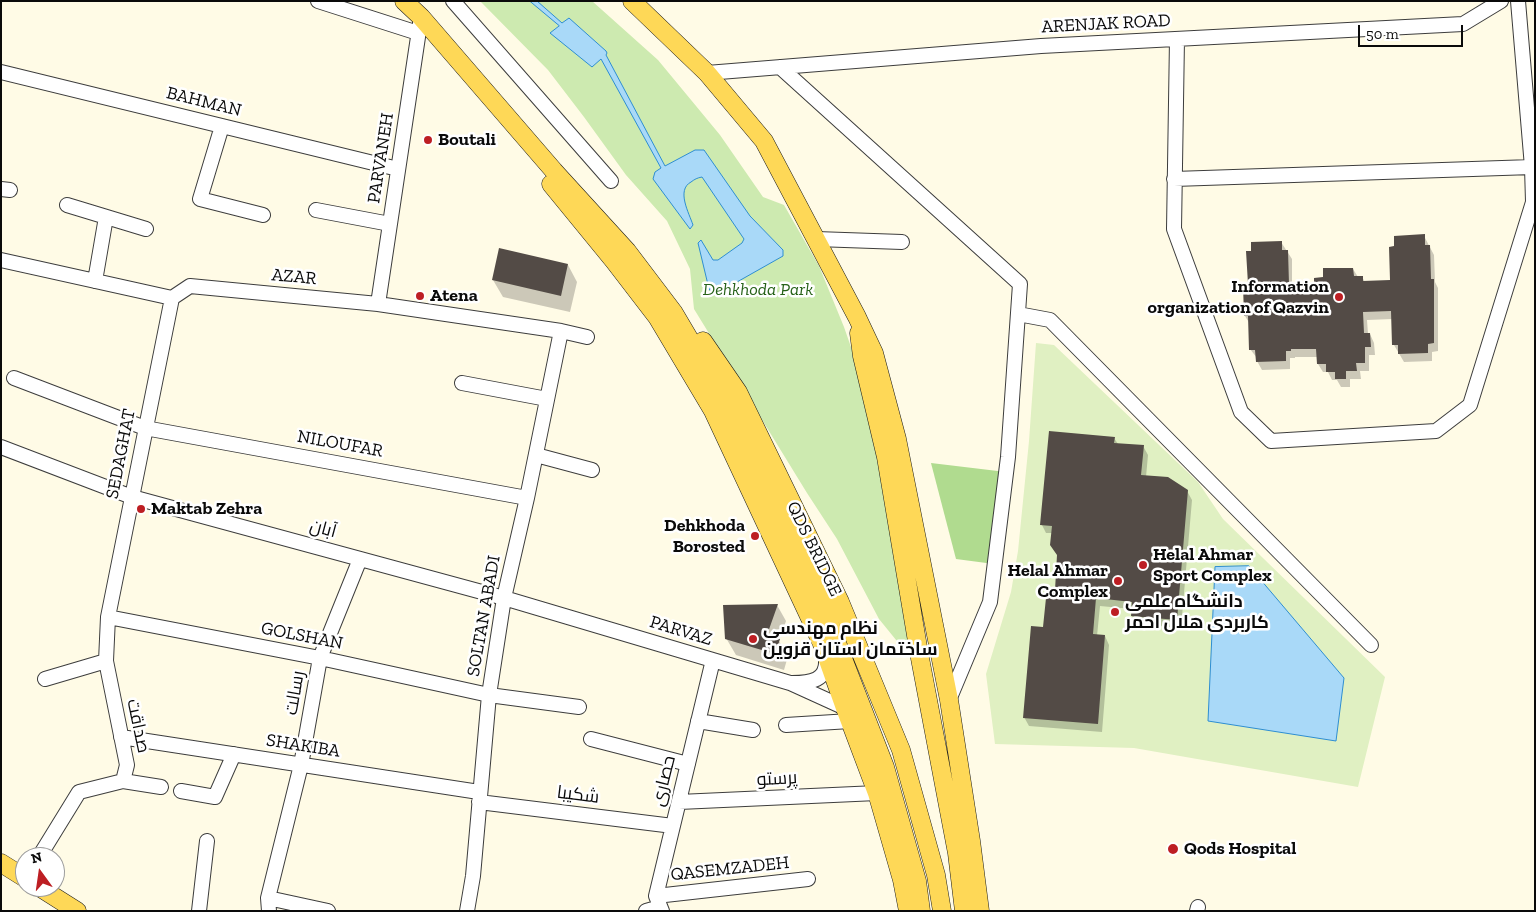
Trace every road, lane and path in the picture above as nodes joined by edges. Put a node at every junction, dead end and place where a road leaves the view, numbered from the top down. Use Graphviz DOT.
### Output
graph roads {
  1 [pos="318,1"];
  2 [pos="404,1"];
  3 [pos="453,1"];
  4 [pos="632,1"];
  5 [pos="1501,1"];
  6 [pos="1518,1"];
  7 [pos="420,25"];
  8 [pos="1178,38"];
  9 [pos="780,67"];
  10 [pos="1,72"];
  11 [pos="707,73"];
  12 [pos="222,126"];
  13 [pos="542,156"];
  14 [pos="1532,167"];
  15 [pos="398,169"];
  16 [pos="1174,179"];
  17 [pos="611,181"];
  18 [pos="67,205"];
  19 [pos="316,210"];
  20 [pos="263,215"];
  21 [pos="106,217"];
  22 [pos="390,224"];
  23 [pos="146,229"];
  24 [pos="816,239"];
  25 [pos="902,242"];
  26 [pos="1,260"];
  27 [pos="95,281"];
  28 [pos="172,298"];
  29 [pos="378,304"];
  30 [pos="1018,314"];
  31 [pos="858,317"];
  32 [pos="682,325"];
  33 [pos="561,331"];
  34 [pos="587,337"];
  35 [pos="14,378"];
  36 [pos="462,383"];
  37 [pos="547,399"];
  38 [pos="146,428"];
  39 [pos="1,447"];
  40 [pos="536,455"];
  41 [pos="592,470"];
  42 [pos="132,497"];
  43 [pos="527,498"];
  44 [pos="360,559"];
  45 [pos="504,598"];
  46 [pos="108,618"];
  47 [pos="1371,645"];
  48 [pos="824,646"];
  49 [pos="320,658"];
  50 [pos="713,660"];
  51 [pos="106,661"];
  52 [pos="45,679"];
  53 [pos="790,683"];
  54 [pos="488,695"];
  55 [pos="949,700"];
  56 [pos="578,707"];
  57 [pos="848,714"];
  58 [pos="698,721"];
  59 [pos="786,725"];
  60 [pos="753,730"];
  61 [pos="121,737"];
  62 [pos="592,739"];
  63 [pos="234,754"];
  64 [pos="301,764"];
  65 [pos="688,764"];
  66 [pos="123,781"];
  67 [pos="161,787"];
  68 [pos="180,792"];
  69 [pos="877,793"];
  70 [pos="479,797"];
  71 [pos="678,802"];
  72 [pos="673,826"];
  73 [pos="207,841"];
  74 [pos="45,847"];
  75 [pos="1,863"];
  76 [pos="15,872"];
  77 [pos="808,879"];
  78 [pos="55,897"];
  79 [pos="268,904"];
  80 [pos="659,904"];
  81 [pos="77,911"];
  82 [pos="199,911"];
  83 [pos="258,911"];
  84 [pos="328,911"];
  85 [pos="467,911"];
  86 [pos="646,911"];
  87 [pos="908,911"];
  88 [pos="922,911"];
  89 [pos="942,911"];
  90 [pos="964,911"];
  91 [pos="980,911"];
  1 -- 7 [label="street"];
  2 -- 7 [label="main road, QDS BRIDGE"];
  3 -- 17 [label="street"];
  4 -- 11 [label="main road"];
  5 -- 8 [label="street, ARENJAK ROAD"];
  6 -- 14 [label="street"];
  7 -- 13 [label="main road, QDS BRIDGE"];
  7 -- 15 [label="street, PARVANEH"];
  8 -- 9 [label="street, ARENJAK ROAD"];
  8 -- 16 [label="street"];
  9 -- 11 [label="street, ARENJAK ROAD"];
  9 -- 30 [label="street"];
  10 -- 12 [label="street, BAHMAN"];
  11 -- 24 [label="main road"];
  12 -- 15 [label="street, BAHMAN"];
  12 -- 20 [label="street"];
  13 -- 32 [label="main road, QDS BRIDGE"];
  13 -- 48 [label="main road"];
  14 -- 16 [label="street"];
  14 -- 16 [label="street"];
  15 -- 22 [label="street, PARVANEH"];
  18 -- 21 [label="street"];
  19 -- 22 [label="street"];
  21 -- 23 [label="street"];
  21 -- 27 [label="street"];
  22 -- 29 [label="street, PARVANEH"];
  24 -- 25 [label="street"];
  24 -- 31 [label="main road"];
  26 -- 27 [label="street"];
  27 -- 28 [label="street"];
  28 -- 29 [label="street, AZAR"];
  28 -- 38 [label="street, SEDAGHAT"];
  29 -- 33 [label="street, AZAR"];
  30 -- 47 [label="street"];
  30 -- 55 [label="street"];
  31 -- 55 [label="main road"];
  31 -- 90 [label="main road"];
  32 -- 88 [label="main road, QDS BRIDGE"];
  32 -- 89 [label="main road, QDS BRIDGE"];
  33 -- 34 [label="street, AZAR"];
  33 -- 37 [label="street, SOLTAN ABADI"];
  35 -- 38 [label="street, NILOUFAR"];
  36 -- 37 [label="street"];
  37 -- 40 [label="street, SOLTAN ABADI"];
  38 -- 42 [label="street, SEDAGHAT"];
  38 -- 43 [label="street, NILOUFAR"];
  39 -- 42 [label="street, آبان"];
  40 -- 41 [label="street"];
  40 -- 43 [label="street, SOLTAN ABADI"];
  42 -- 44 [label="street, آبان"];
  42 -- 46 [label="street, SEDAGHAT"];
  43 -- 45 [label="street, SOLTAN ABADI"];
  44 -- 45 [label="street, آبان"];
  44 -- 49 [label="street, رسالت"];
  45 -- 50 [label="street, PARVAZ"];
  45 -- 54 [label="street, SOLTAN ABADI"];
  46 -- 49 [label="street, GOLSHAN"];
  46 -- 51 [label="street, صداقت"];
  48 -- 53 [label="street"];
  48 -- 57 [label="main road"];
  49 -- 54 [label="street, GOLSHAN"];
  49 -- 64 [label="street, رسالت"];
  50 -- 53 [label="street, PARVAZ"];
  50 -- 58 [label="street, حصاری"];
  51 -- 52 [label="street"];
  51 -- 61 [label="street, صداقت"];
  53 -- 57 [label="street, PARVAZ"];
  54 -- 56 [label="street, GOLSHAN"];
  54 -- 70 [label="street, SOLTAN ABADI"];
  55 -- 91 [label="main road"];
  57 -- 59 [label="street"];
  57 -- 69 [label="main road"];
  58 -- 60 [label="street"];
  58 -- 65 [label="street, حصاری"];
  61 -- 63 [label="street, SHAKIBA"];
  61 -- 66 [label="street, صداقت"];
  62 -- 65 [label="street"];
  63 -- 64 [label="street, SHAKIBA"];
  63 -- 68 [label="street"];
  64 -- 70 [label="street, SHAKIBA"];
  64 -- 79 [label="street, رسالت"];
  65 -- 71 [label="street, حصاری"];
  66 -- 67 [label="street"];
  66 -- 74 [label="street"];
  69 -- 71 [label="street, پرستو"];
  69 -- 87 [label="main road"];
  70 -- 72 [label="street, شکیبا"];
  70 -- 85 [label="street, SOLTAN ABADI"];
  71 -- 72 [label="street, حصاری"];
  72 -- 80 [label="street, حصاری"];
  73 -- 82 [label="street"];
  75 -- 76 [label="main road"];
  77 -- 80 [label="street, QASEMZADEH"];
  78 -- 81 [label="main road"];
  79 -- 83 [label="street, رسالت"];
  79 -- 84 [label="street"];
  80 -- 86 [label="street, QASEMZADEH"];
}
